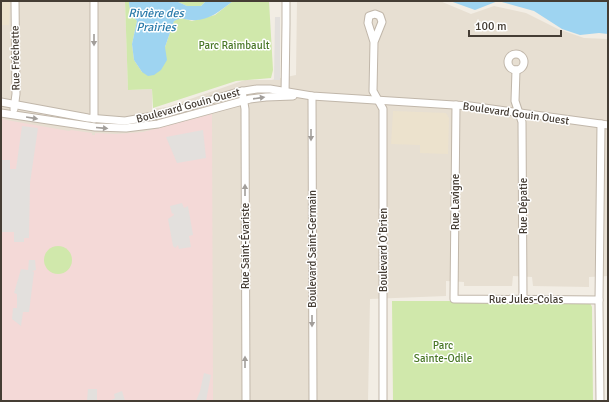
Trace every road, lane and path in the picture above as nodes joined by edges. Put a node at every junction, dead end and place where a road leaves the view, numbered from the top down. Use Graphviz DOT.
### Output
graph roads {
  1 [pos="15,1"];
  2 [pos="94,1"];
  3 [pos="286,1"];
  4 [pos="374,42"];
  5 [pos="516,70"];
  6 [pos="242,91"];
  7 [pos="285,94"];
  8 [pos="312,96"];
  9 [pos="379,100"];
  10 [pos="244,101"];
  11 [pos="1,102"];
  12 [pos="14,105"];
  13 [pos="456,105"];
  14 [pos="1,113"];
  15 [pos="519,113"];
  16 [pos="13,115"];
  17 [pos="94,119"];
  18 [pos="604,125"];
  19 [pos="454,299"];
  20 [pos="523,299"];
  21 [pos="599,300"];
  22 [pos="246,401"];
  23 [pos="313,401"];
  24 [pos="383,401"];
  25 [pos="600,401"];
  1 -- 12 [label="street, Rue Fréchette"];
  2 -- 17 [label="street, one-way"];
  3 -- 7 [label="street"];
  4 -- 9 [label="street, Boulevard O'Brien"];
  5 -- 15 [label="street, Rue Dépatie"];
  6 -- 7 [label="street, Boulevard Gouin Ouest"];
  6 -- 10 [label="street, Rue Saint-Évariste"];
  6 -- 17 [label="street, Boulevard Gouin Ouest"];
  7 -- 8 [label="street, Boulevard Gouin Ouest"];
  10 -- 7 [label="street, Boulevard Gouin Ouest, one-way"];
  8 -- 9 [label="street, Boulevard Gouin Ouest"];
  8 -- 23 [label="street, Boulevard Saint-Germain, one-way"];
  9 -- 13 [label="street, Boulevard Gouin Ouest"];
  9 -- 24 [label="street, Boulevard O'Brien"];
  16 -- 10 [label="street, Boulevard Gouin Ouest, one-way"];
  22 -- 10 [label="street, Rue Saint-Évariste, one-way"];
  11 -- 12 [label="street, Boulevard Gouin Ouest"];
  12 -- 16 [label="street, Rue Fréchette"];
  12 -- 17 [label="street, Boulevard Gouin Ouest"];
  13 -- 15 [label="street, Boulevard Gouin Ouest"];
  13 -- 19 [label="street, Rue Lavigne"];
  14 -- 16 [label="street, Boulevard Gouin Ouest"];
  15 -- 18 [label="street, Boulevard Gouin Ouest"];
  15 -- 20 [label="street, Rue Dépatie"];
  18 -- 21 [label="street"];
  19 -- 20 [label="street, Rue Jules-Colas"];
  20 -- 21 [label="street, Rue Jules-Colas"];
  21 -- 25 [label="street"];
}
